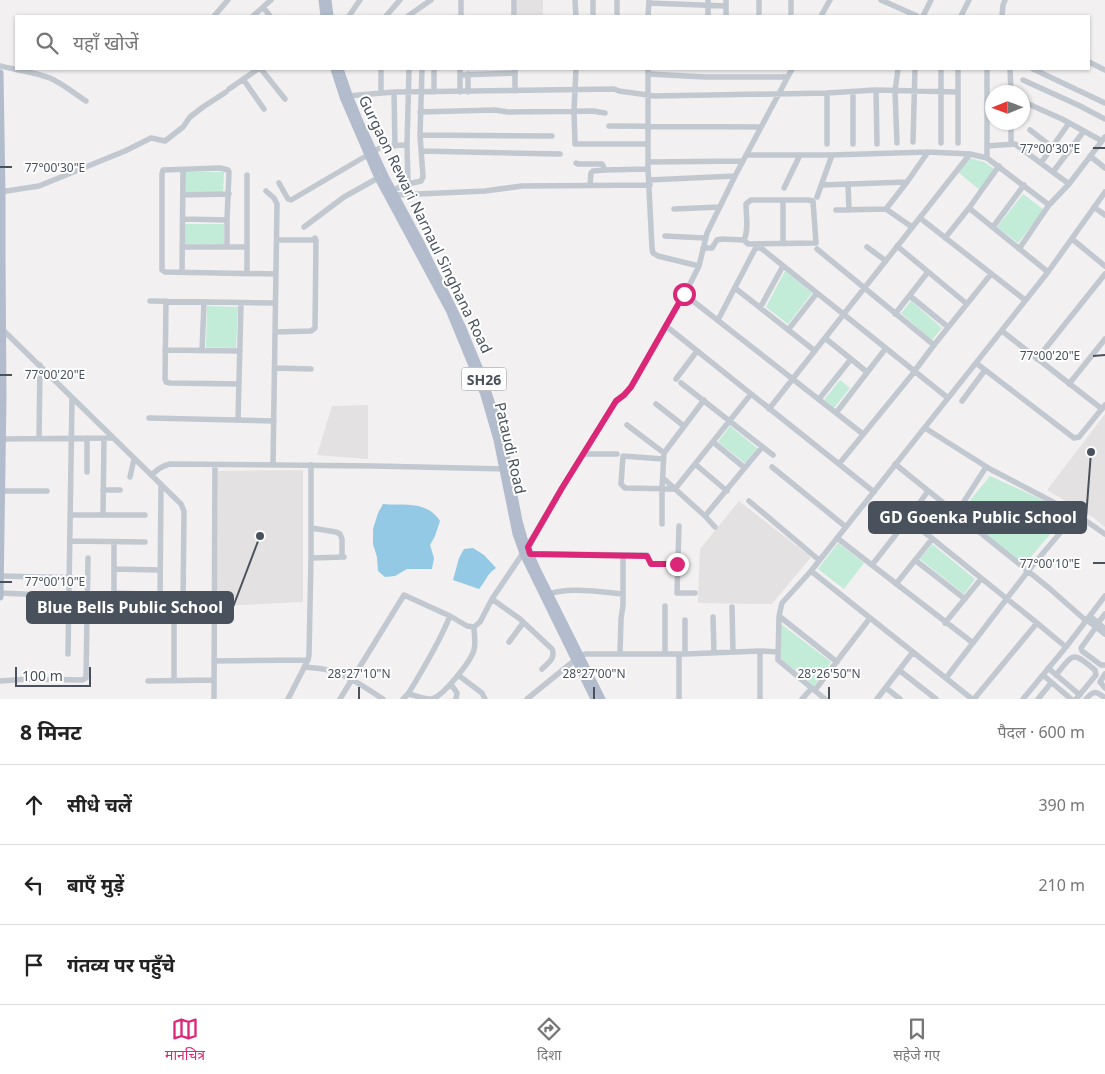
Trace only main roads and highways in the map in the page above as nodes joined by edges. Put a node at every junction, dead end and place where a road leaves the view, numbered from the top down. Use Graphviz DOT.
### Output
graph roads {
  1 [pos="322,0"];
  2 [pos="328,0"];
  3 [pos="324,15"];
  4 [pos="330,15"];
  5 [pos="334,70"];
  6 [pos="340,70"];
  7 [pos="0,73"];
  8 [pos="346,96"];
  9 [pos="371,153"];
  10 [pos="1,192"];
  11 [pos="440,287"];
  12 [pos="1,315"];
  13 [pos="1,400"];
  14 [pos="0,544"];
  15 [pos="0,576"];
  16 [pos="0,595"];
  17 [pos="577,658"];
  18 [pos="594,699"];
  19 [pos="602,699"];
  1 -- 3 [label="main road"];
  2 -- 4 [label="main road"];
  5 -- 8 [label="main road, SH26"];
  6 -- 8 [label="main road, Gurgaon Rewari Narnaul Singhana Road / SH26"];
  7 -- 10 [label="main road"];
  8 -- 9 [label="main road, Gurgaon Rewari Narnaul Singhana Road / SH26"];
  9 -- 11 [label="main road, Gurgaon Rewari Narnaul Singhana Road / SH26"];
  9 -- 11 [label="main road, SH26"];
  10 -- 12 [label="main road"];
  11 -- 17 [label="main road, Gurgaon Rewari Narnaul Singhana Road / SH26"];
  12 -- 13 [label="main road"];
  13 -- 14 [label="main road"];
  14 -- 15 [label="main road"];
  15 -- 16 [label="main road"];
  17 -- 18 [label="main road, SH26"];
  17 -- 19 [label="main road, Gurgaon Rewari Narnaul Singhana Road / SH26"];
}
